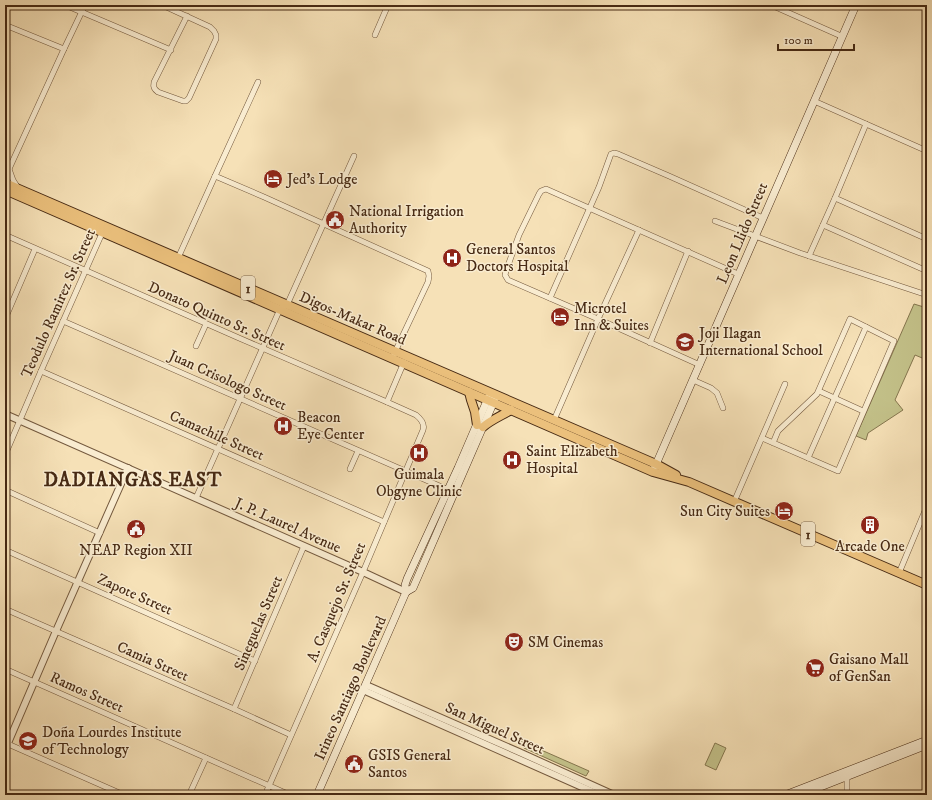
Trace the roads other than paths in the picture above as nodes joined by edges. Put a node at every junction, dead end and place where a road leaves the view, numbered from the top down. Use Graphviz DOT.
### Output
graph roads {
  1 [pos="65,5"];
  2 [pos="86,5"];
  3 [pos="162,5"];
  4 [pos="388,5"];
  5 [pos="771,5"];
  6 [pos="856,5"];
  7 [pos="82,13"];
  8 [pos="187,16"];
  9 [pos="5,25"];
  10 [pos="375,35"];
  11 [pos="842,36"];
  12 [pos="64,49"];
  13 [pos="171,50"];
  14 [pos="258,82"];
  15 [pos="814,101"];
  16 [pos="866,124"];
  17 [pos="927,151"];
  18 [pos="354,156"];
  19 [pos="9,169"];
  20 [pos="5,173"];
  21 [pos="215,176"];
  22 [pos="5,183"];
  23 [pos="5,190"];
  24 [pos="18,192"];
  25 [pos="5,197"];
  26 [pos="835,198"];
  27 [pos="589,208"];
  28 [pos="762,218"];
  29 [pos="715,221"];
  30 [pos="323,223"];
  31 [pos="823,225"];
  32 [pos="104,229"];
  33 [pos="639,230"];
  34 [pos="5,235"];
  35 [pos="755,236"];
  36 [pos="927,239"];
  37 [pos="35,249"];
  38 [pos="688,251"];
  39 [pos="809,256"];
  40 [pos="178,258"];
  41 [pos="85,271"];
  42 [pos="927,271"];
  43 [pos="738,274"];
  44 [pos="927,288"];
  45 [pos="926,294"];
  46 [pos="550,298"];
  47 [pos="283,307"];
  48 [pos="5,319"];
  49 [pos="598,319"];
  50 [pos="63,321"];
  51 [pos="206,324"];
  52 [pos="866,327"];
  53 [pos="650,343"];
  54 [pos="196,346"];
  55 [pos="262,349"];
  56 [pos="394,355"];
  57 [pos="405,360"];
  58 [pos="700,365"];
  59 [pos="41,371"];
  60 [pos="693,380"];
  61 [pos="785,384"];
  62 [pos="819,391"];
  63 [pos="469,392"];
  64 [pos="492,397"];
  65 [pos="240,398"];
  66 [pos="834,398"];
  67 [pos="387,402"];
  68 [pos="723,408"];
  69 [pos="511,410"];
  70 [pos="863,411"];
  71 [pos="5,414"];
  72 [pos="420,418"];
  73 [pos="554,420"];
  74 [pos="20,421"];
  75 [pos="480,426"];
  76 [pos="767,426"];
  77 [pos="778,431"];
  78 [pos="762,438"];
  79 [pos="773,442"];
  80 [pos="218,448"];
  81 [pos="358,450"];
  82 [pos="5,455"];
  83 [pos="808,458"];
  84 [pos="128,468"];
  85 [pos="654,468"];
  86 [pos="350,469"];
  87 [pos="406,471"];
  88 [pos="5,490"];
  89 [pos="451,491"];
  90 [pos="196,498"];
  91 [pos="734,502"];
  92 [pos="927,506"];
  93 [pos="384,522"];
  94 [pos="100,533"];
  95 [pos="304,546"];
  96 [pos="5,550"];
  97 [pos="363,572"];
  98 [pos="899,573"];
  99 [pos="78,581"];
  100 [pos="927,585"];
  101 [pos="406,592"];
  102 [pos="5,609"];
  103 [pos="56,631"];
  104 [pos="255,660"];
  105 [pos="5,669"];
  106 [pos="34,682"];
  107 [pos="364,687"];
  108 [pos="234,709"];
  109 [pos="291,735"];
  110 [pos="927,740"];
  111 [pos="6,746"];
  112 [pos="927,746"];
  113 [pos="206,758"];
  114 [pos="847,774"];
  115 [pos="269,786"];
  116 [pos="124,795"];
  117 [pos="189,795"];
  118 [pos="265,795"];
  119 [pos="290,795"];
  120 [pos="317,795"];
  121 [pos="600,795"];
  122 [pos="614,795"];
  123 [pos="784,795"];
  124 [pos="800,795"];
  125 [pos="847,795"];
  1 -- 7 [label="street"];
  2 -- 7 [label="street"];
  3 -- 8 [label="street"];
  4 -- 10 [label="street"];
  5 -- 11 [label="street"];
  6 -- 11 [label="main road, Leon Llido Street"];
  7 -- 12 [label="street"];
  7 -- 13 [label="street"];
  8 -- 13 [label="street"];
  8 -- 13 [label="street"];
  9 -- 12 [label="street"];
  11 -- 15 [label="main road, Leon Llido Street"];
  12 -- 19 [label="street"];
  14 -- 21 [label="street"];
  15 -- 16 [label="street"];
  15 -- 28 [label="main road, Leon Llido Street"];
  16 -- 17 [label="street"];
  16 -- 26 [label="street"];
  18 -- 30 [label="street"];
  19 -- 20 [label="street"];
  19 -- 24 [label="street"];
  21 -- 30 [label="street"];
  21 -- 40 [label="street"];
  22 -- 24 [label="main road, Digos-Makar Road / 1"];
  23 -- 24 [label="main road, Digos-Makar Road / 1"];
  24 -- 25 [label="main road"];
  24 -- 32 [label="main road, Digos-Makar Road / 1"];
  26 -- 31 [label="street"];
  26 -- 36 [label="street"];
  27 -- 28 [label="street"];
  27 -- 33 [label="street"];
  27 -- 46 [label="street"];
  27 -- 46 [label="street"];
  28 -- 35 [label="main road, Leon Llido Street"];
  29 -- 35 [label="street"];
  30 -- 47 [label="street"];
  30 -- 56 [label="street"];
  31 -- 39 [label="street"];
  31 -- 42 [label="street"];
  32 -- 40 [label="main road, Digos-Makar Road / 1"];
  32 -- 41 [label="street, Teodulo Ramirez Sr. Street"];
  32 -- 47 [label="main road, Digos-Makar Road / 1"];
  33 -- 38 [label="street"];
  33 -- 49 [label="street"];
  34 -- 37 [label="street, Donato Quinto Sr. Street"];
  35 -- 39 [label="street"];
  35 -- 43 [label="main road, Leon Llido Street"];
  37 -- 41 [label="street, Donato Quinto Sr. Street"];
  37 -- 48 [label="street"];
  38 -- 43 [label="street"];
  38 -- 53 [label="street"];
  39 -- 45 [label="street"];
  40 -- 47 [label="main road, Digos-Makar Road / 1"];
  41 -- 50 [label="street, Teodulo Ramirez Sr. Street"];
  41 -- 51 [label="street, Donato Quinto Sr. Street"];
  43 -- 58 [label="main road, Leon Llido Street"];
  44 -- 45 [label="street"];
  46 -- 49 [label="street"];
  47 -- 55 [label="street"];
  47 -- 56 [label="main road, Digos-Makar Road / 1"];
  49 -- 53 [label="street"];
  49 -- 73 [label="street"];
  50 -- 59 [label="street, Teodulo Ramirez Sr. Street"];
  50 -- 65 [label="street, Juan Crisologo Street"];
  51 -- 54 [label="street"];
  51 -- 55 [label="street, Donato Quinto Sr. Street"];
  52 -- 62 [label="street"];
  52 -- 66 [label="street"];
  52 -- 70 [label="street"];
  53 -- 58 [label="street"];
  55 -- 65 [label="street"];
  55 -- 67 [label="street, Donato Quinto Sr. Street"];
  56 -- 57 [label="main road, Digos-Makar Road / 1"];
  57 -- 63 [label="main road, Digos-Makar Road / 1"];
  57 -- 64 [label="main road, Digos-Makar Road / 1"];
  57 -- 67 [label="street"];
  58 -- 60 [label="main road, Leon Llido Street"];
  59 -- 74 [label="street, Teodulo Ramirez Sr. Street"];
  59 -- 80 [label="street, Camachile Street"];
  60 -- 68 [label="street"];
  60 -- 85 [label="main road, Leon Llido Street"];
  61 -- 76 [label="street"];
  62 -- 66 [label="street"];
  62 -- 77 [label="street"];
  63 -- 64 [label="main road, Digos-Makar Road / 1"];
  63 -- 75 [label="main road"];
  64 -- 69 [label="main road, Digos-Makar Road / 1"];
  64 -- 73 [label="main road, Digos-Makar Road / 1"];
  64 -- 75 [label="main road, Irineo Santiago Boulevard"];
  65 -- 80 [label="street"];
  65 -- 81 [label="street, Juan Crisologo Street"];
  66 -- 70 [label="street"];
  66 -- 83 [label="street"];
  67 -- 72 [label="street, Donato Quinto Sr. Street"];
  69 -- 75 [label="main road"];
  69 -- 85 [label="main road, Digos-Makar Road / 1"];
  70 -- 83 [label="street"];
  71 -- 74 [label="street, J. P. Laurel Avenue"];
  72 -- 87 [label="street, A. Casquejo Sr. Street"];
  73 -- 85 [label="main road, Digos-Makar Road / 1"];
  74 -- 82 [label="street, Teodulo Ramirez Sr. Street"];
  74 -- 84 [label="street, J. P. Laurel Avenue"];
  75 -- 89 [label="main road, Irineo Santiago Boulevard"];
  76 -- 77 [label="street"];
  76 -- 78 [label="street"];
  77 -- 79 [label="street"];
  78 -- 79 [label="street"];
  78 -- 91 [label="street"];
  79 -- 83 [label="street"];
  80 -- 90 [label="street"];
  80 -- 93 [label="street, Camachile Street"];
  81 -- 86 [label="street"];
  81 -- 87 [label="street, Juan Crisologo Street"];
  84 -- 90 [label="street, J. P. Laurel Avenue"];
  84 -- 94 [label="street"];
  85 -- 91 [label="main road, Digos-Makar Road / 1"];
  87 -- 89 [label="street, Juan Crisologo Street"];
  87 -- 93 [label="street, A. Casquejo Sr. Street"];
  88 -- 94 [label="street"];
  89 -- 101 [label="main road, Irineo Santiago Boulevard"];
  90 -- 95 [label="street, J. P. Laurel Avenue"];
  91 -- 98 [label="main road, Digos-Makar Road / 1"];
  92 -- 98 [label="street"];
  93 -- 97 [label="street, A. Casquejo Sr. Street"];
  94 -- 99 [label="street"];
  95 -- 97 [label="street, J. P. Laurel Avenue"];
  95 -- 104 [label="street, Sineguelas Street"];
  96 -- 99 [label="street, Zapote Street"];
  97 -- 101 [label="street, J. P. Laurel Avenue"];
  97 -- 109 [label="street, A. Casquejo Sr. Street"];
  98 -- 100 [label="main road, Digos-Makar Road / 1"];
  99 -- 103 [label="street"];
  99 -- 104 [label="street, Zapote Street"];
  101 -- 107 [label="main road, Irineo Santiago Boulevard"];
  102 -- 103 [label="street, Camia Street"];
  103 -- 106 [label="street"];
  103 -- 108 [label="street, Camia Street"];
  104 -- 108 [label="street, Sineguelas Street"];
  105 -- 106 [label="street, Ramos Street"];
  106 -- 111 [label="street"];
  106 -- 113 [label="street, Ramos Street"];
  107 -- 120 [label="main road, Irineo Santiago Boulevard"];
  107 -- 121 [label="street, San Miguel Street"];
  107 -- 122 [label="street, San Miguel Street"];
  108 -- 109 [label="street, Camia Street"];
  109 -- 115 [label="street, A. Casquejo Sr. Street"];
  110 -- 114 [label="main road"];
  111 -- 116 [label="street"];
  112 -- 114 [label="main road"];
  113 -- 115 [label="street, Ramos Street"];
  113 -- 117 [label="street"];
  114 -- 123 [label="main road"];
  114 -- 124 [label="main road"];
  114 -- 125 [label="street"];
  115 -- 118 [label="street, A. Casquejo Sr. Street"];
  115 -- 119 [label="street, Ramos Street"];
}
